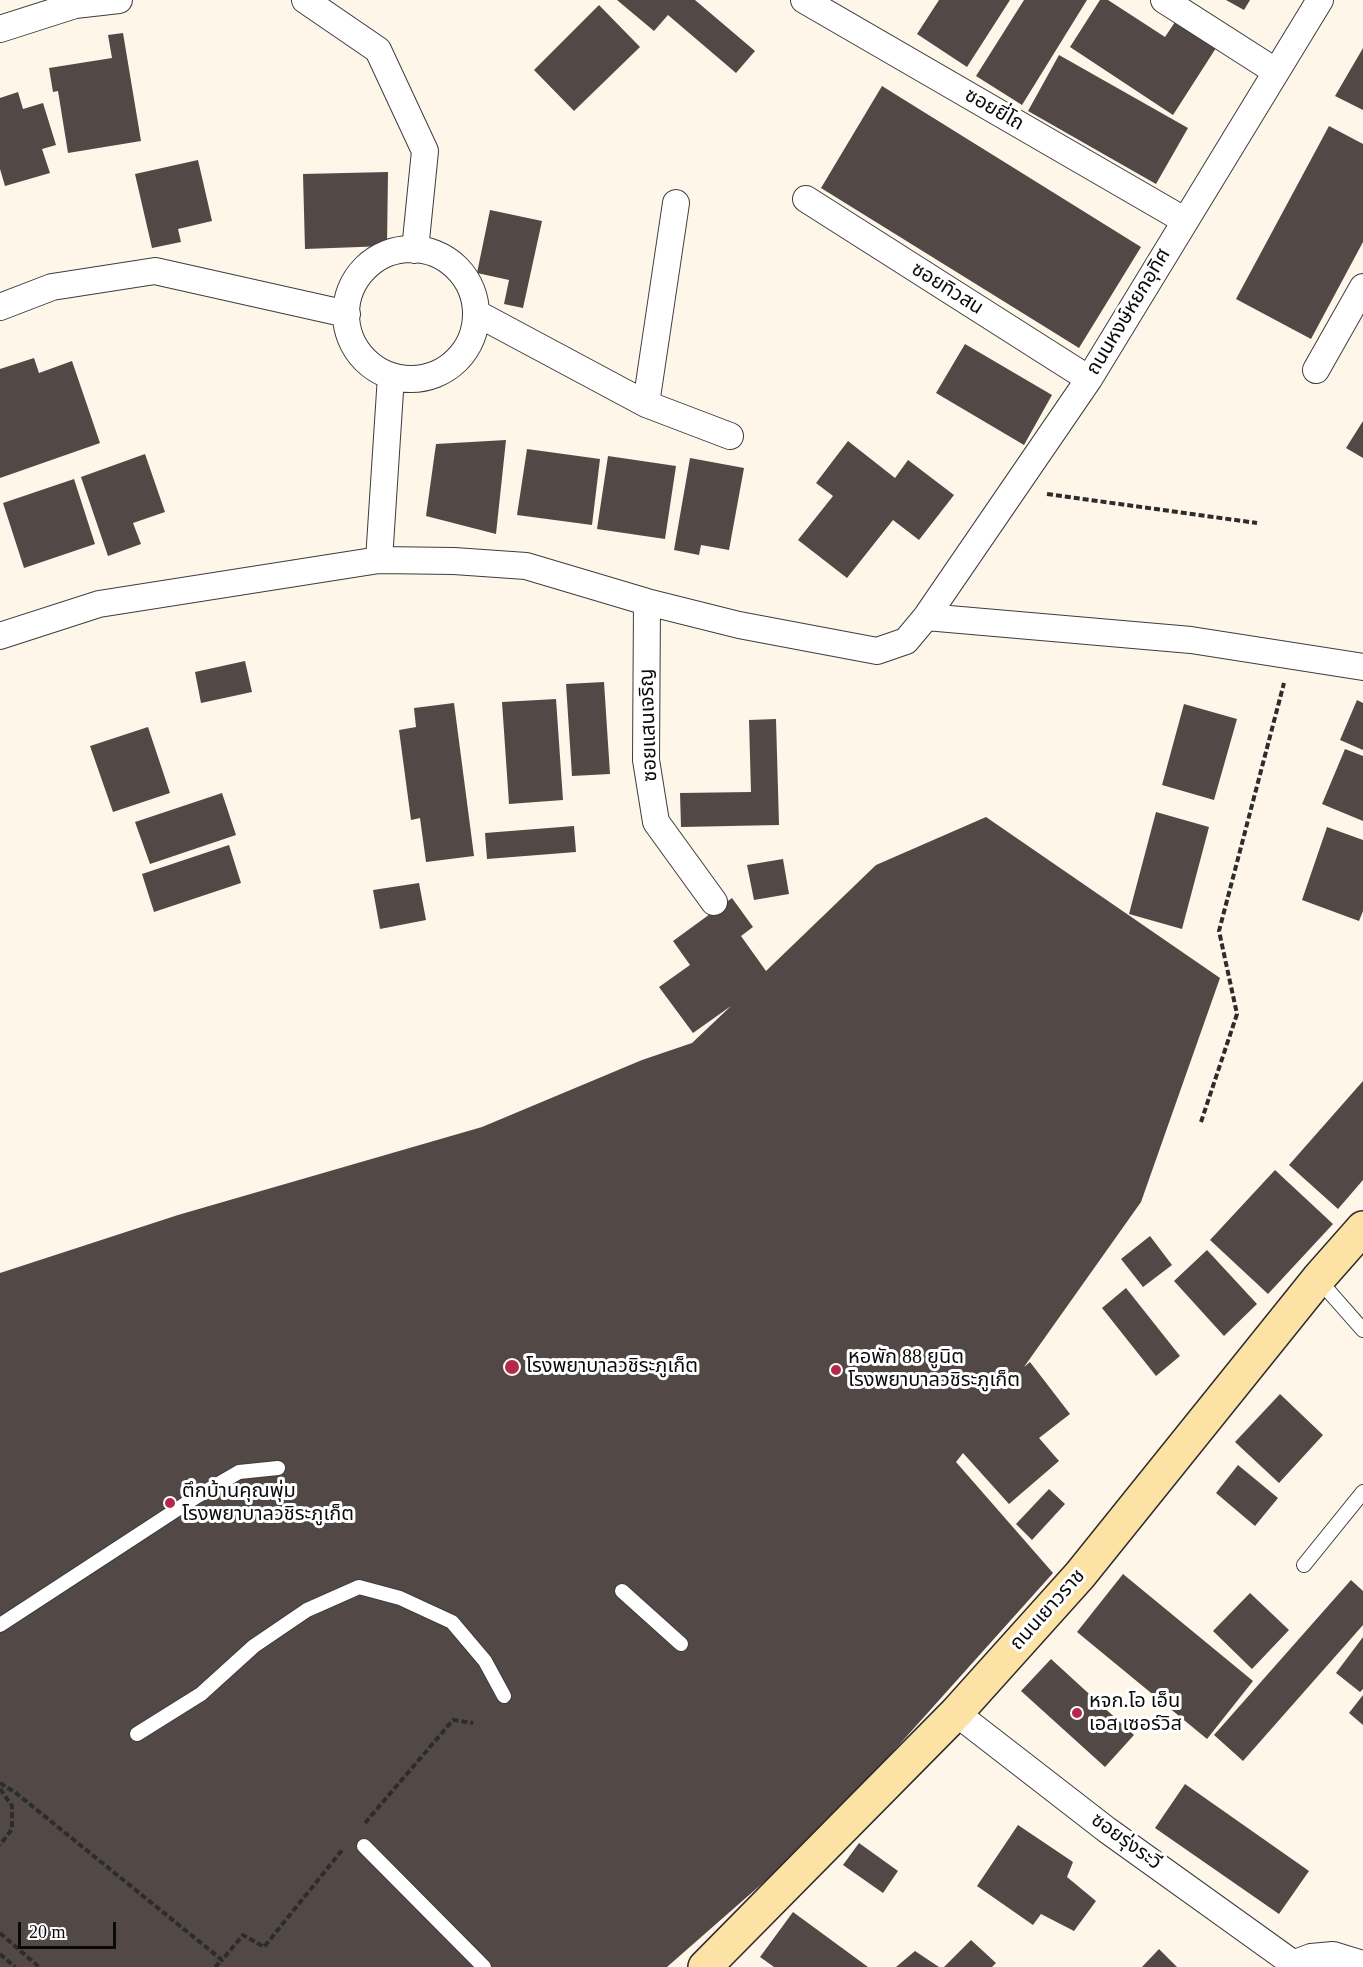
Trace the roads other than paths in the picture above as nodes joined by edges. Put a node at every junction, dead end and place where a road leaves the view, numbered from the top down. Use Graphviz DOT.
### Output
graph roads {
  1 [pos="119,0"];
  2 [pos="305,0"];
  3 [pos="804,0"];
  4 [pos="1164,0"];
  5 [pos="1320,0"];
  6 [pos="0,29"];
  7 [pos="1275,70"];
  8 [pos="806,199"];
  9 [pos="676,203"];
  10 [pos="1184,219"];
  11 [pos="416,250"];
  12 [pos="1363,287"];
  13 [pos="0,307"];
  14 [pos="476,313"];
  15 [pos="347,314"];
  16 [pos="1316,370"];
  17 [pos="391,376"];
  18 [pos="1089,379"];
  19 [pos="646,404"];
  20 [pos="730,436"];
  21 [pos="379,560"];
  22 [pos="647,602"];
  23 [pos="926,617"];
  24 [pos="0,636"];
  25 [pos="1363,667"];
  26 [pos="714,902"];
  27 [pos="1363,1228"];
  28 [pos="1318,1279"];
  29 [pos="1363,1330"];
  30 [pos="278,1468"];
  31 [pos="1363,1492"];
  32 [pos="1304,1565"];
  33 [pos="621,1591"];
  34 [pos="0,1625"];
  35 [pos="681,1644"];
  36 [pos="504,1696"];
  37 [pos="956,1713"];
  38 [pos="137,1734"];
  39 [pos="364,1846"];
  40 [pos="1363,1964"];
  41 [pos="1295,1966"];
  42 [pos="484,1967"];
  43 [pos="705,1967"];
  1 -- 6 [label="street"];
  2 -- 11 [label="street"];
  3 -- 10 [label="street, ซอยยี่โถ"];
  4 -- 7 [label="street"];
  5 -- 7 [label="street, ถนนหงษ์หยกอุทิศ"];
  7 -- 10 [label="street, ถนนหงษ์หยกอุทิศ"];
  8 -- 18 [label="street, ซอยทิวสน"];
  9 -- 19 [label="street"];
  10 -- 18 [label="street, ถนนหงษ์หยกอุทิศ"];
  11 -- 14 [label="street"];
  11 -- 15 [label="street"];
  12 -- 16 [label="street"];
  13 -- 15 [label="street"];
  14 -- 17 [label="street"];
  14 -- 19 [label="street"];
  15 -- 17 [label="street"];
  17 -- 21 [label="street"];
  18 -- 23 [label="street, ถนนหงษ์หยกอุทิศ"];
  19 -- 20 [label="street"];
  21 -- 22 [label="street, ถนนหงษ์หยกอุทิศ"];
  21 -- 24 [label="street, ถนนหงษ์หยกอุทิศ"];
  22 -- 23 [label="street, ถนนหงษ์หยกอุทิศ"];
  22 -- 26 [label="street, ซอยแสนเจริญ"];
  23 -- 25 [label="street"];
  27 -- 28 [label="main road, ถนนเยาวราช"];
  28 -- 29 [label="lane"];
  28 -- 37 [label="main road, ถนนเยาวราช"];
  30 -- 34 [label="lane"];
  31 -- 32 [label="lane"];
  33 -- 35 [label="lane"];
  36 -- 38 [label="lane"];
  37 -- 41 [label="street, ซอยรุ่งระวี"];
  37 -- 43 [label="main road, ถนนเยาวราช"];
  39 -- 42 [label="lane"];
  40 -- 41 [label="street"];
}
